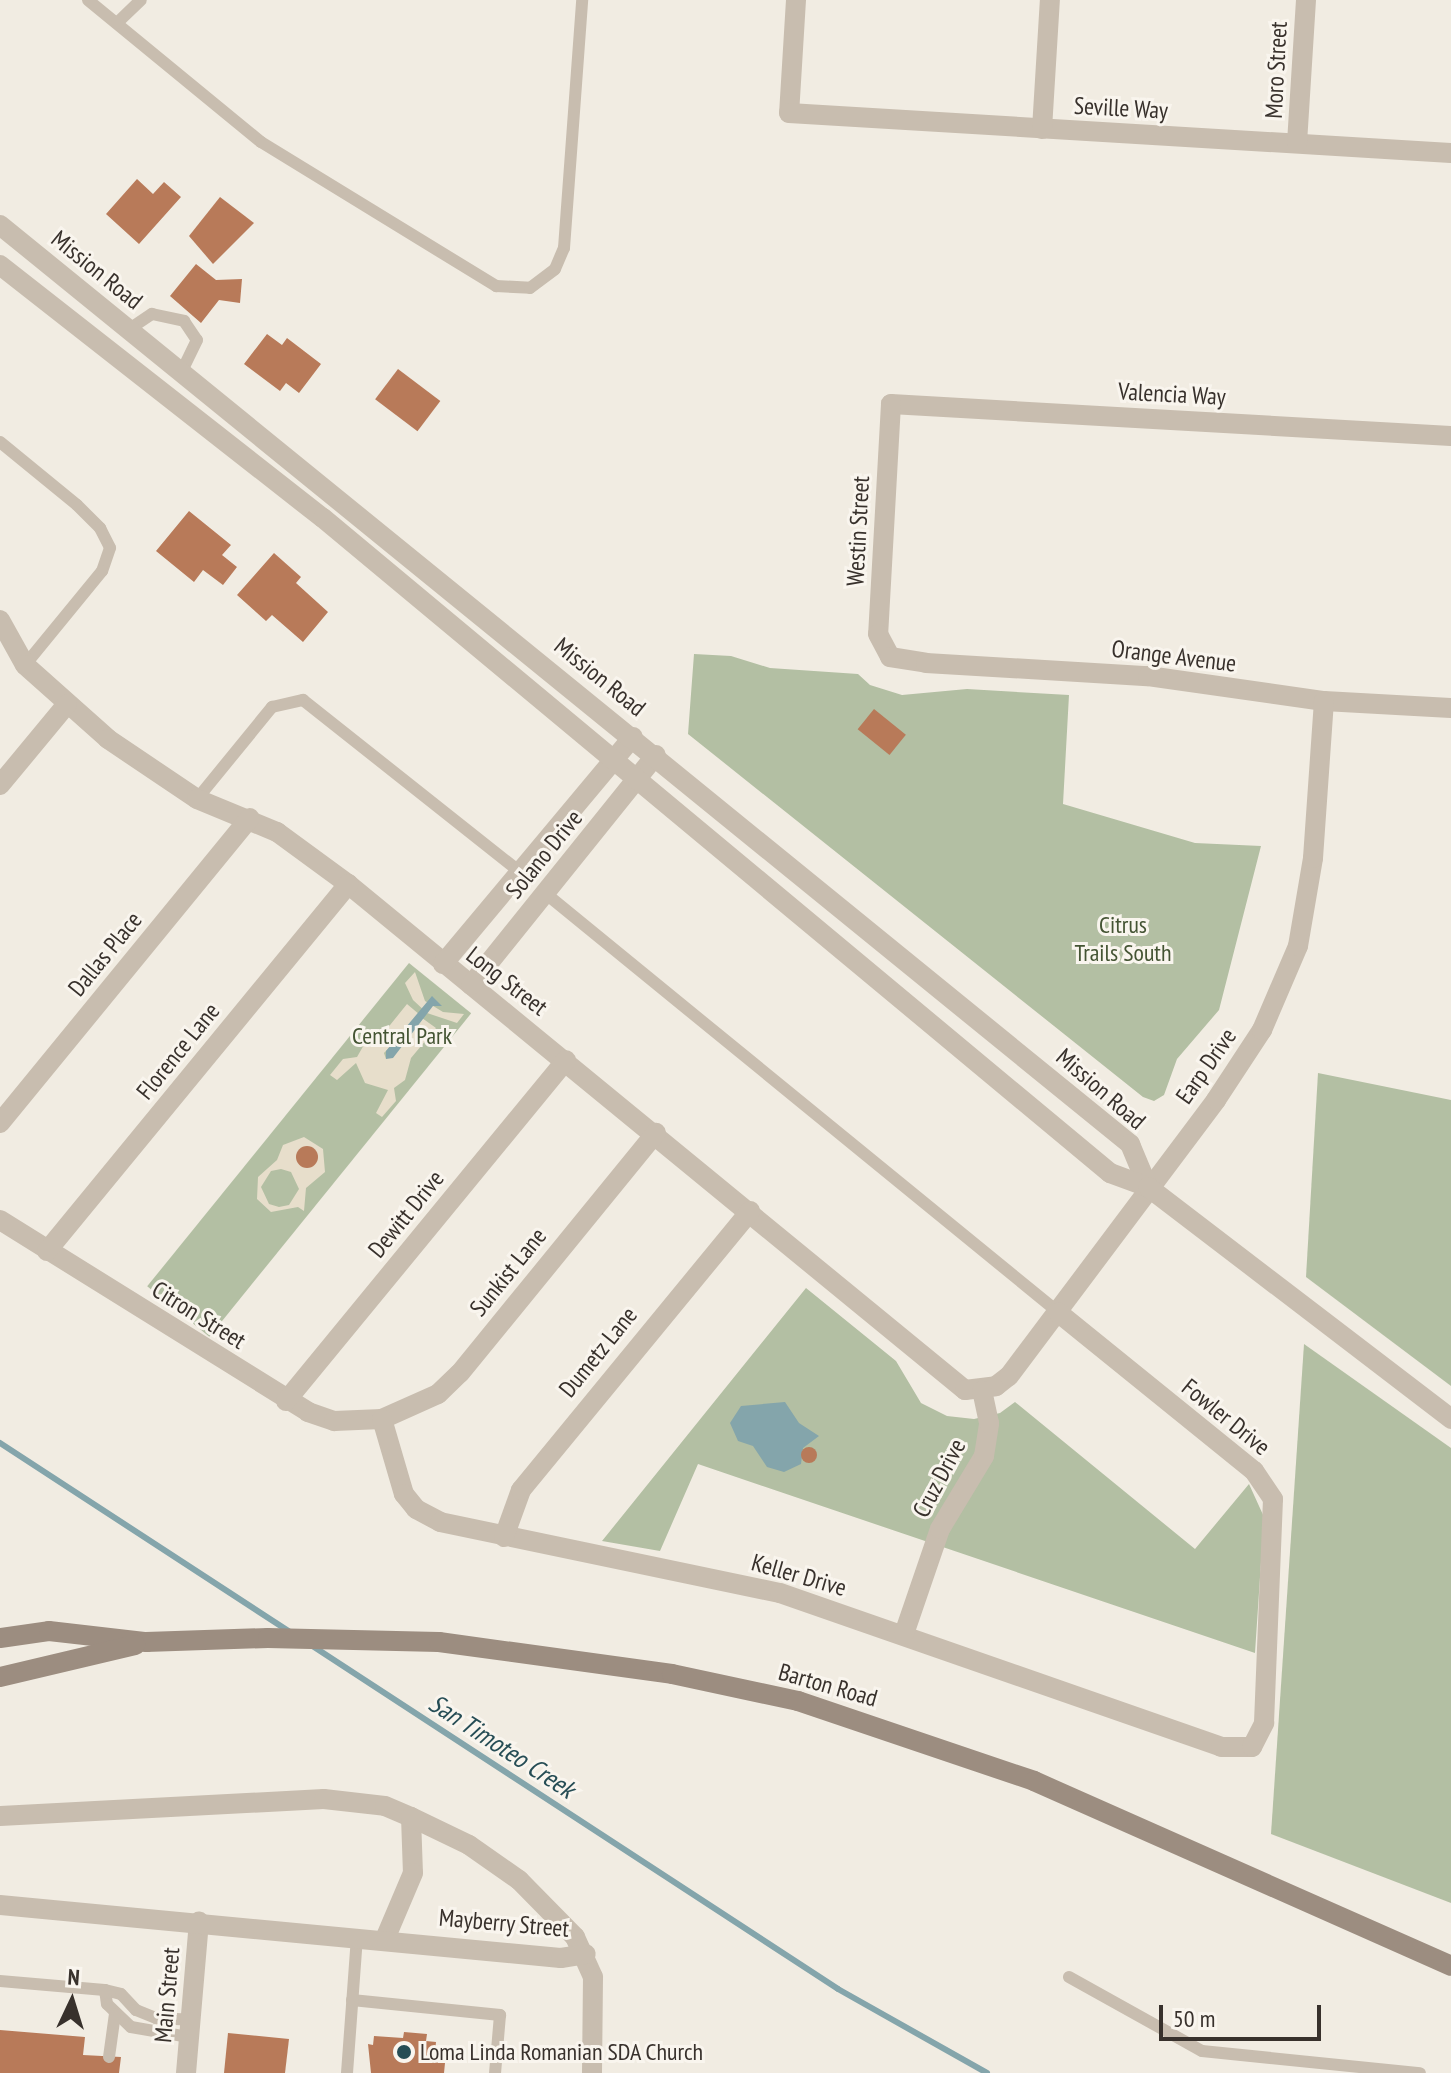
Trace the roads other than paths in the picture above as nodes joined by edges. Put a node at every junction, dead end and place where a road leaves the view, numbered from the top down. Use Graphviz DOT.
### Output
graph roads {
  1 [pos="88,0"];
  2 [pos="141,0"];
  3 [pos="582,0"];
  4 [pos="796,0"];
  5 [pos="1050,0"];
  6 [pos="1306,0"];
  7 [pos="117,23"];
  8 [pos="1042,129"];
  9 [pos="1297,143"];
  10 [pos="1451,153"];
  11 [pos="0,225"];
  12 [pos="0,265"];
  13 [pos="128,330"];
  14 [pos="181,373"];
  15 [pos="891,404"];
  16 [pos="1451,436"];
  17 [pos="0,442"];
  18 [pos="0,620"];
  19 [pos="890,657"];
  20 [pos="25,665"];
  21 [pos="1324,701"];
  22 [pos="67,704"];
  23 [pos="1451,708"];
  24 [pos="633,737"];
  25 [pos="656,755"];
  26 [pos="614,760"];
  27 [pos="638,780"];
  28 [pos="0,785"];
  29 [pos="197,799"];
  30 [pos="250,818"];
  31 [pos="520,872"];
  32 [pos="348,884"];
  33 [pos="545,893"];
  34 [pos="443,964"];
  35 [pos="471,985"];
  36 [pos="566,1060"];
  37 [pos="0,1123"];
  38 [pos="656,1133"];
  39 [pos="1148,1187"];
  40 [pos="750,1211"];
  41 [pos="0,1220"];
  42 [pos="47,1251"];
  43 [pos="1058,1312"];
  44 [pos="982,1391"];
  45 [pos="286,1401"];
  46 [pos="382,1419"];
  47 [pos="1451,1419"];
  48 [pos="504,1537"];
  49 [pos="904,1634"];
  50 [pos="0,1638"];
  51 [pos="146,1642"];
  52 [pos="0,1677"];
  53 [pos="1252,1747"];
  54 [pos="0,1816"];
  55 [pos="411,1817"];
  56 [pos="0,1905"];
  57 [pos="199,1922"];
  58 [pos="357,1937"];
  59 [pos="385,1939"];
  60 [pos="586,1954"];
  61 [pos="1451,1966"];
  62 [pos="1069,1977"];
  63 [pos="0,1981"];
  64 [pos="105,1990"];
  65 [pos="352,2000"];
  66 [pos="115,2014"];
  67 [pos="190,2028"];
  68 [pos="109,2057"];
  69 [pos="186,2073"];
  70 [pos="347,2073"];
  71 [pos="495,2073"];
  72 [pos="592,2073"];
  73 [pos="1420,2073"];
  1 -- 7 [label="lane"];
  2 -- 7 [label="lane"];
  3 -- 7 [label="lane"];
  4 -- 8 [label="street, Seville Way"];
  5 -- 8 [label="street"];
  6 -- 9 [label="street, Moro Street"];
  8 -- 9 [label="street, Seville Way"];
  9 -- 10 [label="street, Seville Way"];
  11 -- 13 [label="street, Mission Road"];
  12 -- 26 [label="street, Mission Road"];
  13 -- 14 [label="street, Mission Road"];
  13 -- 14 [label="lane"];
  14 -- 24 [label="street, Mission Road"];
  15 -- 16 [label="street, Valencia Way"];
  15 -- 19 [label="street, Westin Street"];
  17 -- 20 [label="lane"];
  18 -- 20 [label="street, Long Street"];
  19 -- 21 [label="street, Orange Avenue"];
  20 -- 22 [label="street, Long Street"];
  21 -- 23 [label="street, Orange Avenue"];
  21 -- 39 [label="street, Earp Drive"];
  22 -- 28 [label="street"];
  22 -- 29 [label="street, Long Street"];
  24 -- 25 [label="street, Mission Road"];
  24 -- 26 [label="street, Solano Drive"];
  25 -- 27 [label="street, Solano Drive"];
  25 -- 39 [label="street, Mission Road"];
  26 -- 27 [label="street, Mission Road"];
  26 -- 31 [label="street, Solano Drive"];
  27 -- 33 [label="street, Solano Drive"];
  27 -- 39 [label="street, Mission Road"];
  29 -- 30 [label="street, Long Street"];
  29 -- 31 [label="lane"];
  30 -- 32 [label="street, Long Street"];
  30 -- 37 [label="street, Dallas Place"];
  31 -- 33 [label="street"];
  31 -- 34 [label="street, Solano Drive"];
  32 -- 34 [label="street, Long Street"];
  32 -- 42 [label="street, Florence Lane"];
  33 -- 35 [label="street, Solano Drive"];
  33 -- 43 [label="lane"];
  34 -- 35 [label="street, Long Street"];
  35 -- 36 [label="street, Long Street"];
  36 -- 38 [label="street, Long Street"];
  36 -- 45 [label="street, Dewitt Drive"];
  38 -- 40 [label="street, Long Street"];
  38 -- 46 [label="street, Sunkist Lane"];
  39 -- 43 [label="street, Earp Drive"];
  39 -- 47 [label="street, Mission Road"];
  40 -- 44 [label="street, Long Street"];
  40 -- 48 [label="street, Dumetz Lane"];
  41 -- 42 [label="street, Citron Street"];
  42 -- 45 [label="street, Citron Street"];
  43 -- 44 [label="street, Earp Drive"];
  43 -- 53 [label="street, Fowler Drive"];
  44 -- 49 [label="street, Cruz Drive"];
  45 -- 46 [label="street, Citron Street"];
  46 -- 48 [label="street, Keller Drive"];
  48 -- 49 [label="street, Keller Drive"];
  49 -- 53 [label="street, Keller Drive"];
  50 -- 51 [label="main road, Barton Road"];
  51 -- 52 [label="main road, Barton Road"];
  51 -- 61 [label="main road, Barton Road"];
  54 -- 55 [label="street, Mayberry Street"];
  55 -- 59 [label="street, Mayberry Street"];
  55 -- 60 [label="street, Mayberry Street"];
  56 -- 57 [label="street, Mayberry Street"];
  57 -- 58 [label="street, Mayberry Street"];
  57 -- 67 [label="street, Main Street"];
  58 -- 59 [label="street, Mayberry Street"];
  58 -- 65 [label="lane"];
  59 -- 60 [label="street, Mayberry Street"];
  60 -- 72 [label="street"];
  62 -- 73 [label="lane"];
  63 -- 64 [label="lane"];
  64 -- 66 [label="lane"];
  64 -- 67 [label="lane"];
  65 -- 70 [label="lane"];
  65 -- 71 [label="lane"];
  66 -- 67 [label="lane"];
  66 -- 68 [label="lane"];
  67 -- 69 [label="street, Main Street"];
}
